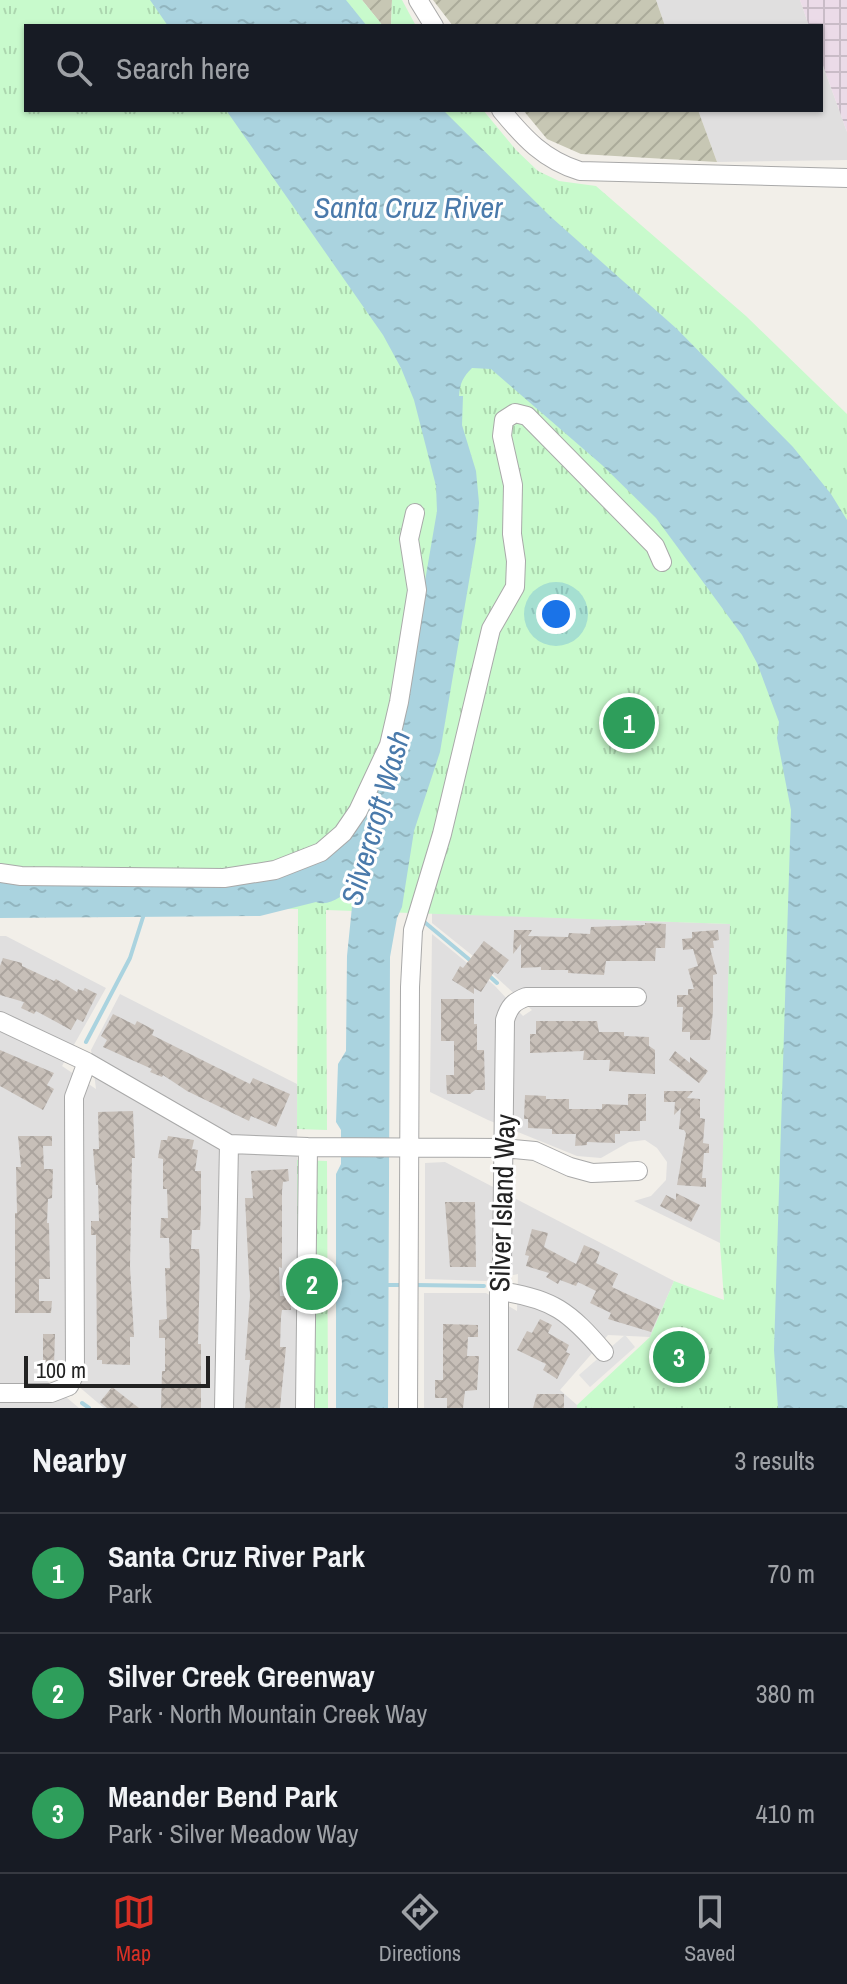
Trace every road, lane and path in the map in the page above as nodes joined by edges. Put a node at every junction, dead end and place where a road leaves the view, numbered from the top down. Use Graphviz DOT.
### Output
graph roads {
  1 [pos="418,0"];
  2 [pos="433,24"];
  3 [pos="503,112"];
  4 [pos="847,178"];
  5 [pos="415,513"];
  6 [pos="662,562"];
  7 [pos="0,873"];
  8 [pos="637,997"];
  9 [pos="0,1021"];
  10 [pos="87,1062"];
  11 [pos="229,1144"];
  12 [pos="409,1146"];
  13 [pos="308,1147"];
  14 [pos="503,1148"];
  15 [pos="638,1171"];
  16 [pos="499,1291"];
  17 [pos="604,1352"];
  18 [pos="0,1393"];
  19 [pos="224,1408"];
  20 [pos="305,1408"];
  21 [pos="408,1408"];
  22 [pos="499,1408"];
  1 -- 2 [label="street"];
  3 -- 4 [label="street"];
  5 -- 7 [label="street"];
  6 -- 12 [label="street"];
  8 -- 14 [label="street, Silver Island Way"];
  9 -- 10 [label="street"];
  10 -- 11 [label="street"];
  10 -- 18 [label="street"];
  11 -- 13 [label="street"];
  11 -- 19 [label="street"];
  12 -- 13 [label="street"];
  12 -- 14 [label="street"];
  12 -- 21 [label="street"];
  13 -- 20 [label="street"];
  14 -- 15 [label="street"];
  14 -- 16 [label="street, Silver Island Way"];
  16 -- 17 [label="street"];
  16 -- 22 [label="street, Silver Island Way"];
}
